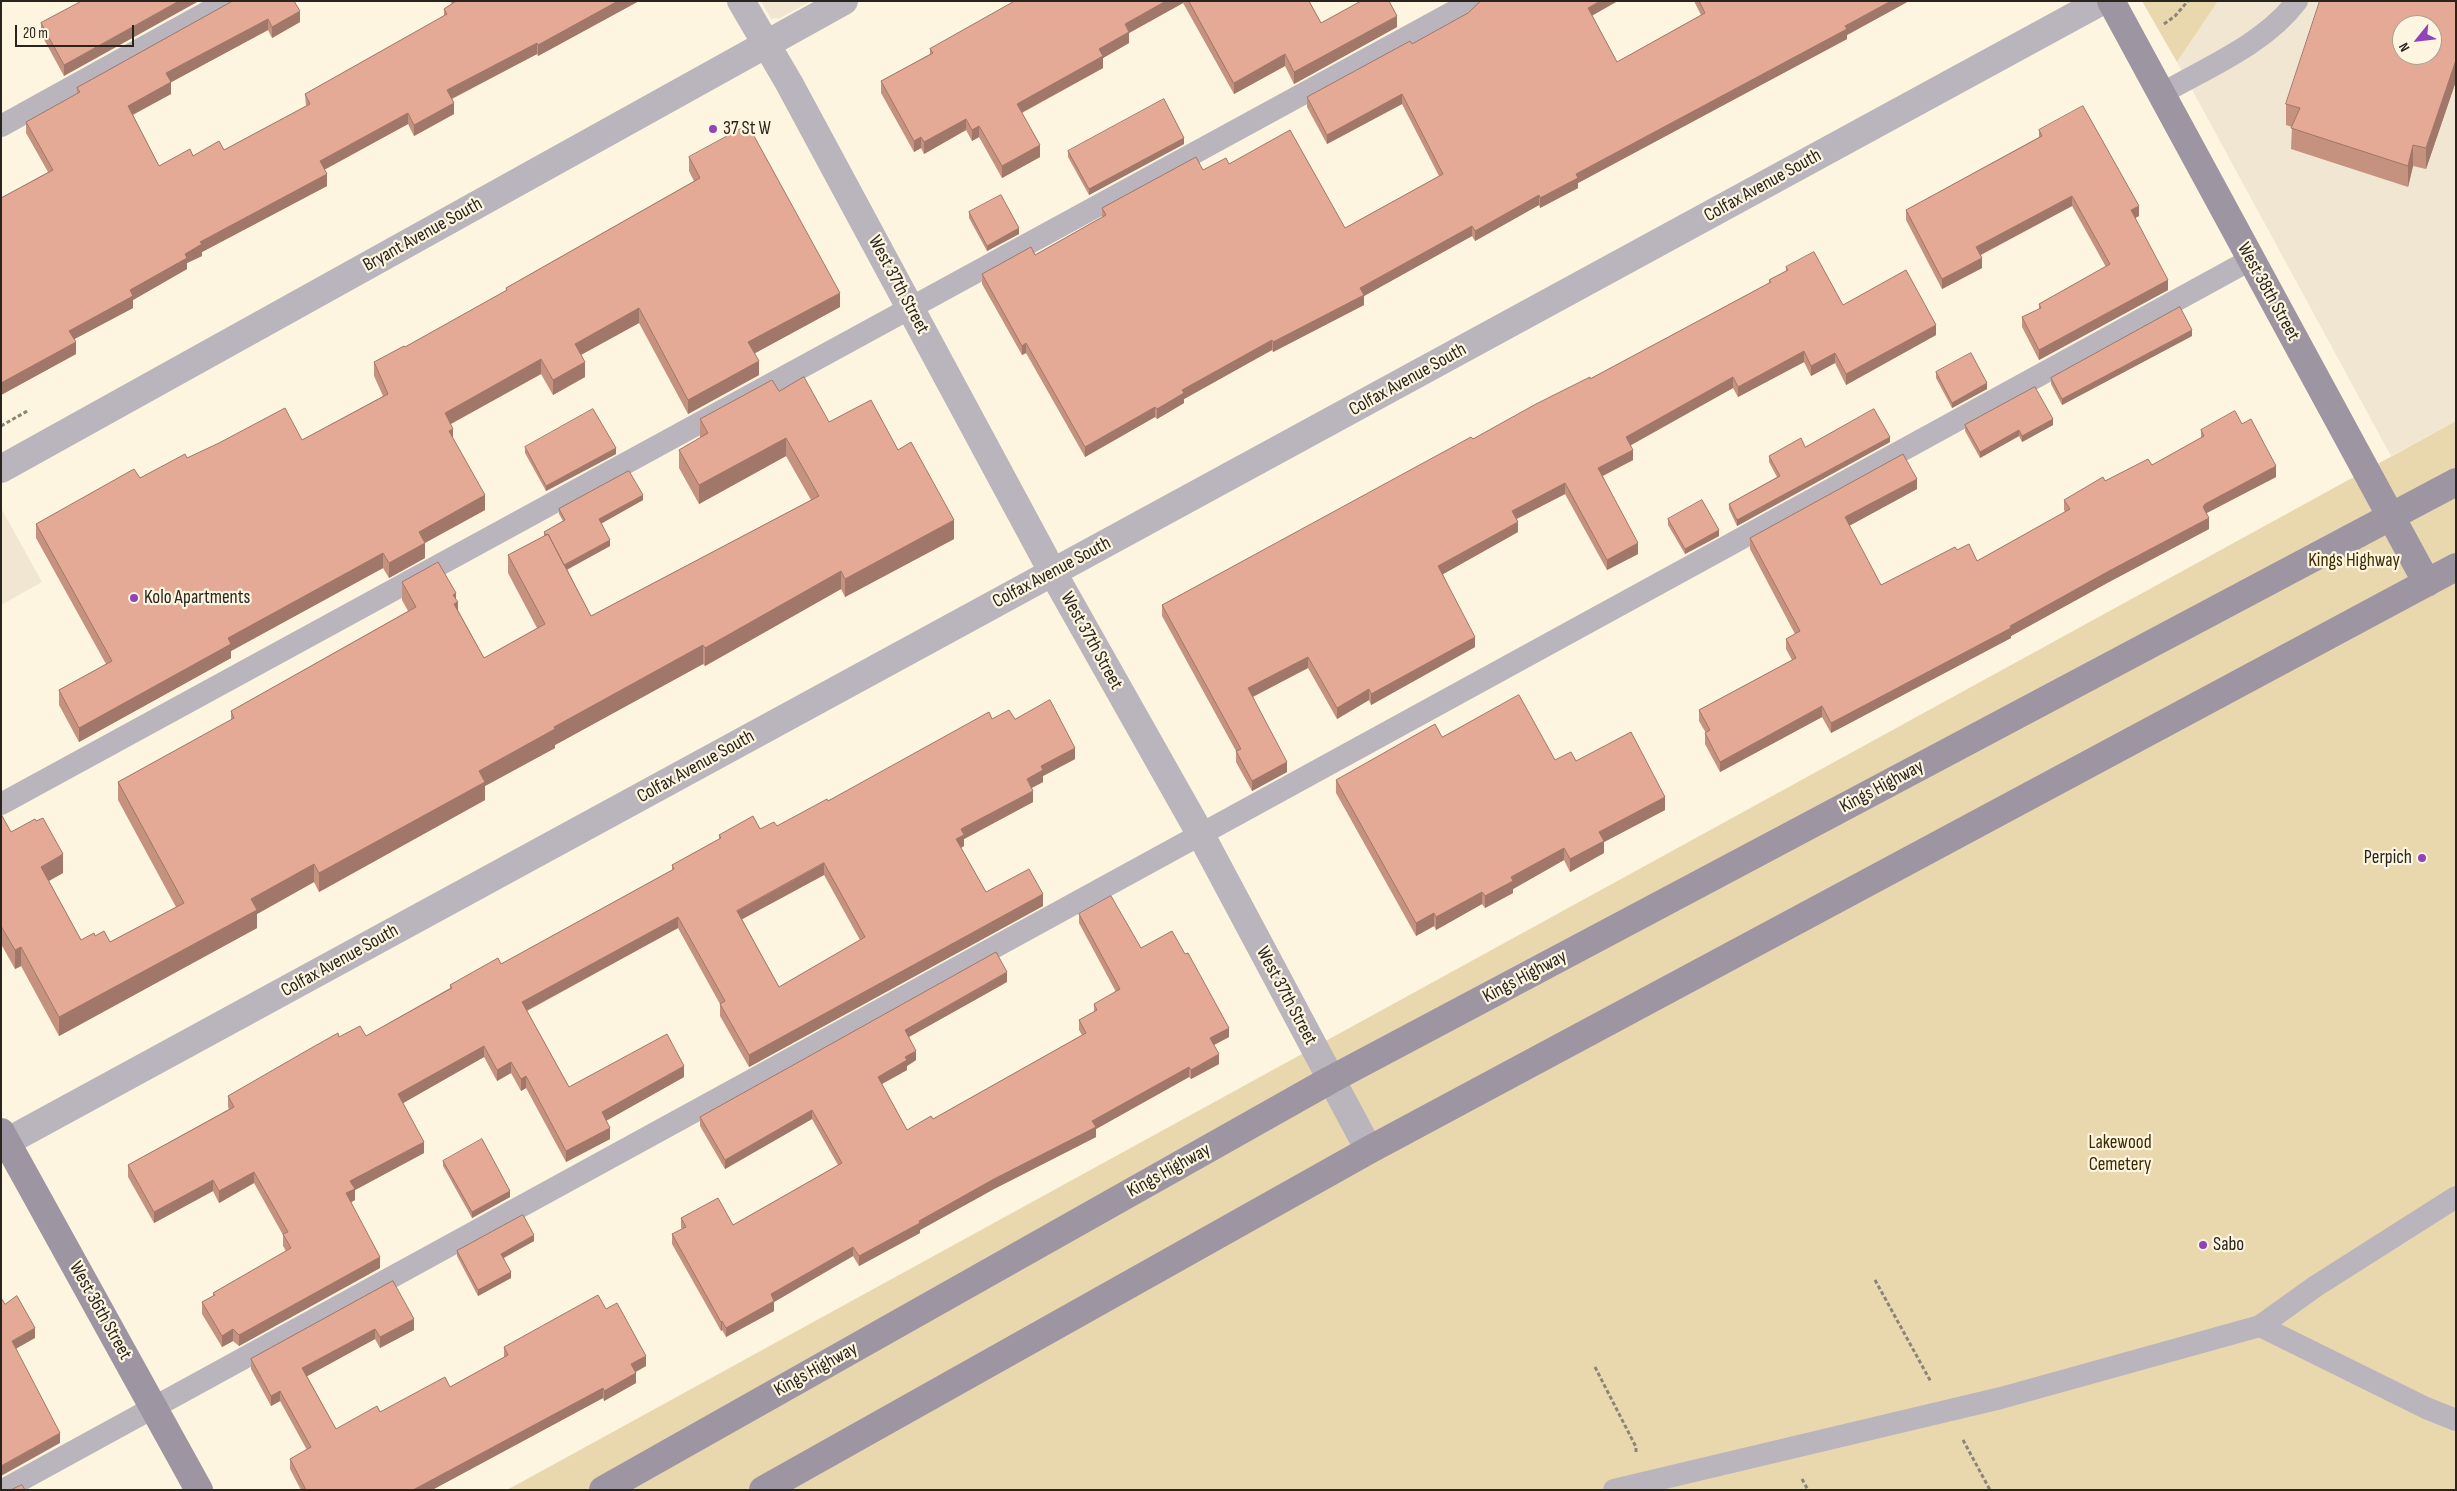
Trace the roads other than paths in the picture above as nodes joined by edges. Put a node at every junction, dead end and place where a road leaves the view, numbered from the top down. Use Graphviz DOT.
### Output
graph roads {
  1 [pos="227,1"];
  2 [pos="741,1"];
  3 [pos="844,1"];
  4 [pos="1473,1"];
  5 [pos="2102,1"];
  6 [pos="2111,1"];
  7 [pos="2297,1"];
  8 [pos="767,44"];
  9 [pos="2161,94"];
  10 [pos="1,126"];
  11 [pos="2250,260"];
  12 [pos="911,308"];
  13 [pos="1,469"];
  14 [pos="2456,482"];
  15 [pos="2391,517"];
  16 [pos="2456,567"];
  17 [pos="1053,573"];
  18 [pos="2426,583"];
  19 [pos="1,804"];
  20 [pos="1201,835"];
  21 [pos="1330,1080"];
  22 [pos="3,1140"];
  23 [pos="1369,1150"];
  24 [pos="2456,1197"];
  25 [pos="2260,1326"];
  26 [pos="153,1408"];
  27 [pos="2456,1420"];
  28 [pos="1639,1487"];
  29 [pos="4,1490"];
  30 [pos="199,1490"];
  31 [pos="603,1490"];
  32 [pos="763,1490"];
  33 [pos="1614,1490"];
  1 -- 10 [label="lane"];
  2 -- 8 [label="street, West 37th Street"];
  3 -- 8 [label="street, Bryant Avenue South"];
  4 -- 12 [label="lane"];
  5 -- 17 [label="street, Colfax Avenue South"];
  6 -- 9 [label="street, West 38th Street"];
  7 -- 9 [label="lane"];
  8 -- 12 [label="street, West 37th Street"];
  8 -- 13 [label="street, Bryant Avenue South"];
  9 -- 11 [label="street, West 38th Street"];
  11 -- 15 [label="street, West 38th Street"];
  11 -- 20 [label="lane"];
  12 -- 17 [label="street, West 37th Street"];
  12 -- 19 [label="lane"];
  14 -- 15 [label="street, Kings Highway"];
  15 -- 18 [label="street, West 38th Street"];
  15 -- 21 [label="street, Kings Highway"];
  16 -- 18 [label="street"];
  17 -- 20 [label="street, West 37th Street"];
  17 -- 22 [label="street, Colfax Avenue South"];
  18 -- 23 [label="street"];
  20 -- 21 [label="street, West 37th Street"];
  20 -- 26 [label="lane"];
  21 -- 23 [label="street, West 37th Street"];
  21 -- 31 [label="street, Kings Highway"];
  22 -- 26 [label="street, West 36th Street"];
  23 -- 32 [label="street"];
  24 -- 25 [label="lane"];
  25 -- 27 [label="lane"];
  25 -- 28 [label="lane"];
  26 -- 29 [label="lane"];
  26 -- 30 [label="street, West 36th Street"];
  28 -- 33 [label="lane"];
}
